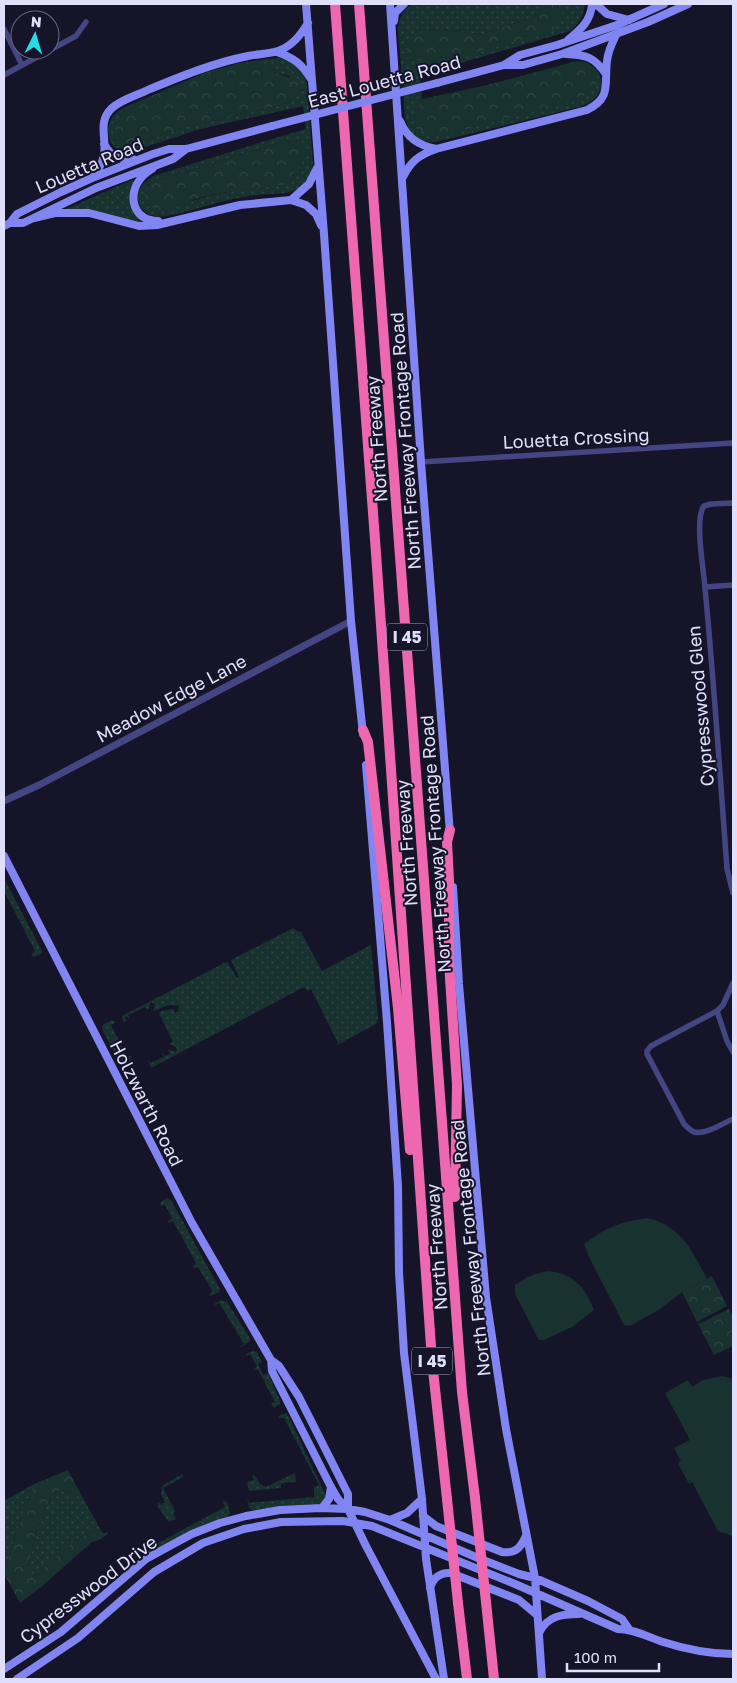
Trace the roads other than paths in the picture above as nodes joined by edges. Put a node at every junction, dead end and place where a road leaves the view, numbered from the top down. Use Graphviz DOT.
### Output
graph roads {
  1 [pos="306,4"];
  2 [pos="335,4"];
  3 [pos="359,4"];
  4 [pos="390,4"];
  5 [pos="404,4"];
  6 [pos="592,4"];
  7 [pos="596,4"];
  8 [pos="664,4"];
  9 [pos="672,4"];
  10 [pos="688,4"];
  11 [pos="668,13"];
  12 [pos="628,20"];
  13 [pos="86,22"];
  14 [pos="308,23"];
  15 [pos="392,27"];
  16 [pos="4,29"];
  17 [pos="616,35"];
  18 [pos="564,43"];
  19 [pos="60,45"];
  20 [pos="277,52"];
  21 [pos="562,54"];
  22 [pos="31,60"];
  23 [pos="22,65"];
  24 [pos="504,65"];
  25 [pos="606,74"];
  26 [pos="4,75"];
  27 [pos="312,80"];
  28 [pos="398,117"];
  29 [pos="272,126"];
  30 [pos="104,144"];
  31 [pos="186,149"];
  32 [pos="436,149"];
  33 [pos="139,159"];
  34 [pos="318,164"];
  35 [pos="156,165"];
  36 [pos="92,178"];
  37 [pos="402,178"];
  38 [pos="290,200"];
  39 [pos="34,218"];
  40 [pos="173,221"];
  41 [pos="7,225"];
  42 [pos="324,229"];
  43 [pos="733,443"];
  44 [pos="421,462"];
  45 [pos="733,502"];
  46 [pos="733,586"];
  47 [pos="705,587"];
  48 [pos="351,621"];
  49 [pos="363,730"];
  50 [pos="4,801"];
  51 [pos="450,830"];
  52 [pos="4,856"];
  53 [pos="733,893"];
  54 [pos="733,983"];
  55 [pos="717,1011"];
  56 [pos="733,1052"];
  57 [pos="733,1119"];
  58 [pos="421,1207"];
  59 [pos="454,1271"];
  60 [pos="271,1360"];
  61 [pos="331,1487"];
  62 [pos="422,1499"];
  63 [pos="322,1508"];
  64 [pos="348,1510"];
  65 [pos="423,1516"];
  66 [pos="390,1520"];
  67 [pos="354,1523"];
  68 [pos="424,1534"];
  69 [pos="526,1536"];
  70 [pos="425,1546"];
  71 [pos="146,1559"];
  72 [pos="154,1572"];
  73 [pos="535,1578"];
  74 [pos="430,1588"];
  75 [pos="535,1593"];
  76 [pos="582,1614"];
  77 [pos="537,1615"];
  78 [pos="629,1629"];
  79 [pos="60,1632"];
  80 [pos="539,1635"];
  81 [pos="69,1645"];
  82 [pos="733,1654"];
  83 [pos="4,1670"];
  84 [pos="17,1679"];
  85 [pos="436,1679"];
  86 [pos="444,1679"];
  87 [pos="467,1679"];
  88 [pos="494,1679"];
  89 [pos="542,1679"];
  1 -- 14 [label="main road"];
  2 -- 58 [label="highway, North Freeway / I 45"];
  3 -- 59 [label="highway, North Freeway / I 45"];
  4 -- 15 [label="main road, North Freeway Frontage Road"];
  5 -- 15 [label="main road"];
  6 -- 18 [label="main road"];
  7 -- 12 [label="main road"];
  8 -- 12 [label="main road, East Louetta Road"];
  9 -- 11 [label="main road"];
  10 -- 11 [label="main road, East Louetta Road"];
  11 -- 17 [label="main road, East Louetta Road"];
  12 -- 18 [label="main road, East Louetta Road"];
  13 -- 19 [label="street"];
  14 -- 20 [label="main road"];
  14 -- 27 [label="main road"];
  15 -- 28 [label="main road, North Freeway Frontage Road"];
  16 -- 23 [label="street"];
  17 -- 21 [label="main road, East Louetta Road"];
  17 -- 25 [label="main road"];
  18 -- 24 [label="main road, East Louetta Road"];
  20 -- 27 [label="main road"];
  20 -- 30 [label="main road"];
  21 -- 24 [label="main road, East Louetta Road"];
  21 -- 25 [label="main road"];
  22 -- 23 [label="street"];
  23 -- 26 [label="street"];
  24 -- 29 [label="main road, East Louetta Road, bridge"];
  25 -- 32 [label="main road"];
  27 -- 34 [label="main road"];
  28 -- 32 [label="main road"];
  28 -- 37 [label="main road, North Freeway Frontage Road"];
  29 -- 31 [label="main road, Louetta Road"];
  30 -- 33 [label="main road"];
  30 -- 36 [label="main road"];
  31 -- 33 [label="main road, Louetta Road"];
  31 -- 35 [label="main road, Louetta Road"];
  32 -- 37 [label="main road"];
  33 -- 36 [label="main road, Louetta Road"];
  34 -- 38 [label="main road"];
  34 -- 42 [label="main road"];
  35 -- 39 [label="main road, Louetta Road"];
  35 -- 40 [label="main road"];
  36 -- 41 [label="main road, Louetta Road"];
  37 -- 44 [label="main road, North Freeway Frontage Road"];
  38 -- 40 [label="main road"];
  38 -- 42 [label="main road"];
  39 -- 40 [label="main road"];
  39 -- 41 [label="main road, Louetta Road"];
  42 -- 48 [label="main road"];
  43 -- 44 [label="street, Louetta Crossing"];
  44 -- 51 [label="main road, North Freeway Frontage Road"];
  45 -- 47 [label="street, Cypresswood Glen"];
  46 -- 47 [label="street"];
  47 -- 53 [label="street, Cypresswood Glen"];
  48 -- 49 [label="main road"];
  48 -- 50 [label="street, Meadow Edge Lane"];
  49 -- 58 [label="highway"];
  49 -- 62 [label="main road"];
  51 -- 59 [label="highway"];
  51 -- 69 [label="main road, North Freeway Frontage Road"];
  52 -- 60 [label="main road, Holzwarth Road"];
  54 -- 55 [label="street"];
  55 -- 56 [label="street"];
  55 -- 57 [label="street"];
  58 -- 87 [label="highway, North Freeway / I 45, bridge"];
  59 -- 88 [label="highway, North Freeway / I 45, bridge"];
  60 -- 61 [label="main road, Holzwarth Road"];
  60 -- 64 [label="main road, Holzwarth Road"];
  61 -- 63 [label="main road"];
  61 -- 64 [label="main road, Holzwarth Road"];
  62 -- 65 [label="main road"];
  62 -- 66 [label="main road"];
  63 -- 64 [label="main road, Cypresswood Drive"];
  63 -- 71 [label="main road, Cypresswood Drive"];
  64 -- 66 [label="main road, Cypresswood Drive"];
  64 -- 67 [label="main road, Holzwarth Road"];
  65 -- 68 [label="main road"];
  65 -- 69 [label="main road"];
  66 -- 68 [label="main road, Cypresswood Drive"];
  67 -- 70 [label="main road, Cypresswood Drive"];
  67 -- 72 [label="main road, Cypresswood Drive"];
  67 -- 85 [label="main road, Holzwarth Road"];
  68 -- 70 [label="main road"];
  68 -- 73 [label="main road, Cypresswood Drive"];
  69 -- 73 [label="main road, North Freeway Frontage Road"];
  70 -- 74 [label="main road"];
  70 -- 75 [label="main road, Cypresswood Drive"];
  71 -- 72 [label="main road"];
  71 -- 79 [label="main road, Cypresswood Drive"];
  72 -- 81 [label="main road, Cypresswood Drive"];
  73 -- 75 [label="main road, North Freeway Frontage Road"];
  73 -- 78 [label="main road, Cypresswood Drive"];
  74 -- 77 [label="main road"];
  74 -- 86 [label="main road"];
  75 -- 76 [label="main road, Cypresswood Drive"];
  75 -- 77 [label="main road, North Freeway Frontage Road"];
  76 -- 78 [label="main road, Cypresswood Drive"];
  76 -- 80 [label="main road"];
  77 -- 80 [label="main road, North Freeway Frontage Road"];
  78 -- 82 [label="main road"];
  79 -- 81 [label="main road"];
  79 -- 83 [label="main road, Cypresswood Drive"];
  80 -- 89 [label="main road, North Freeway Frontage Road"];
  81 -- 84 [label="main road, Cypresswood Drive"];
}
